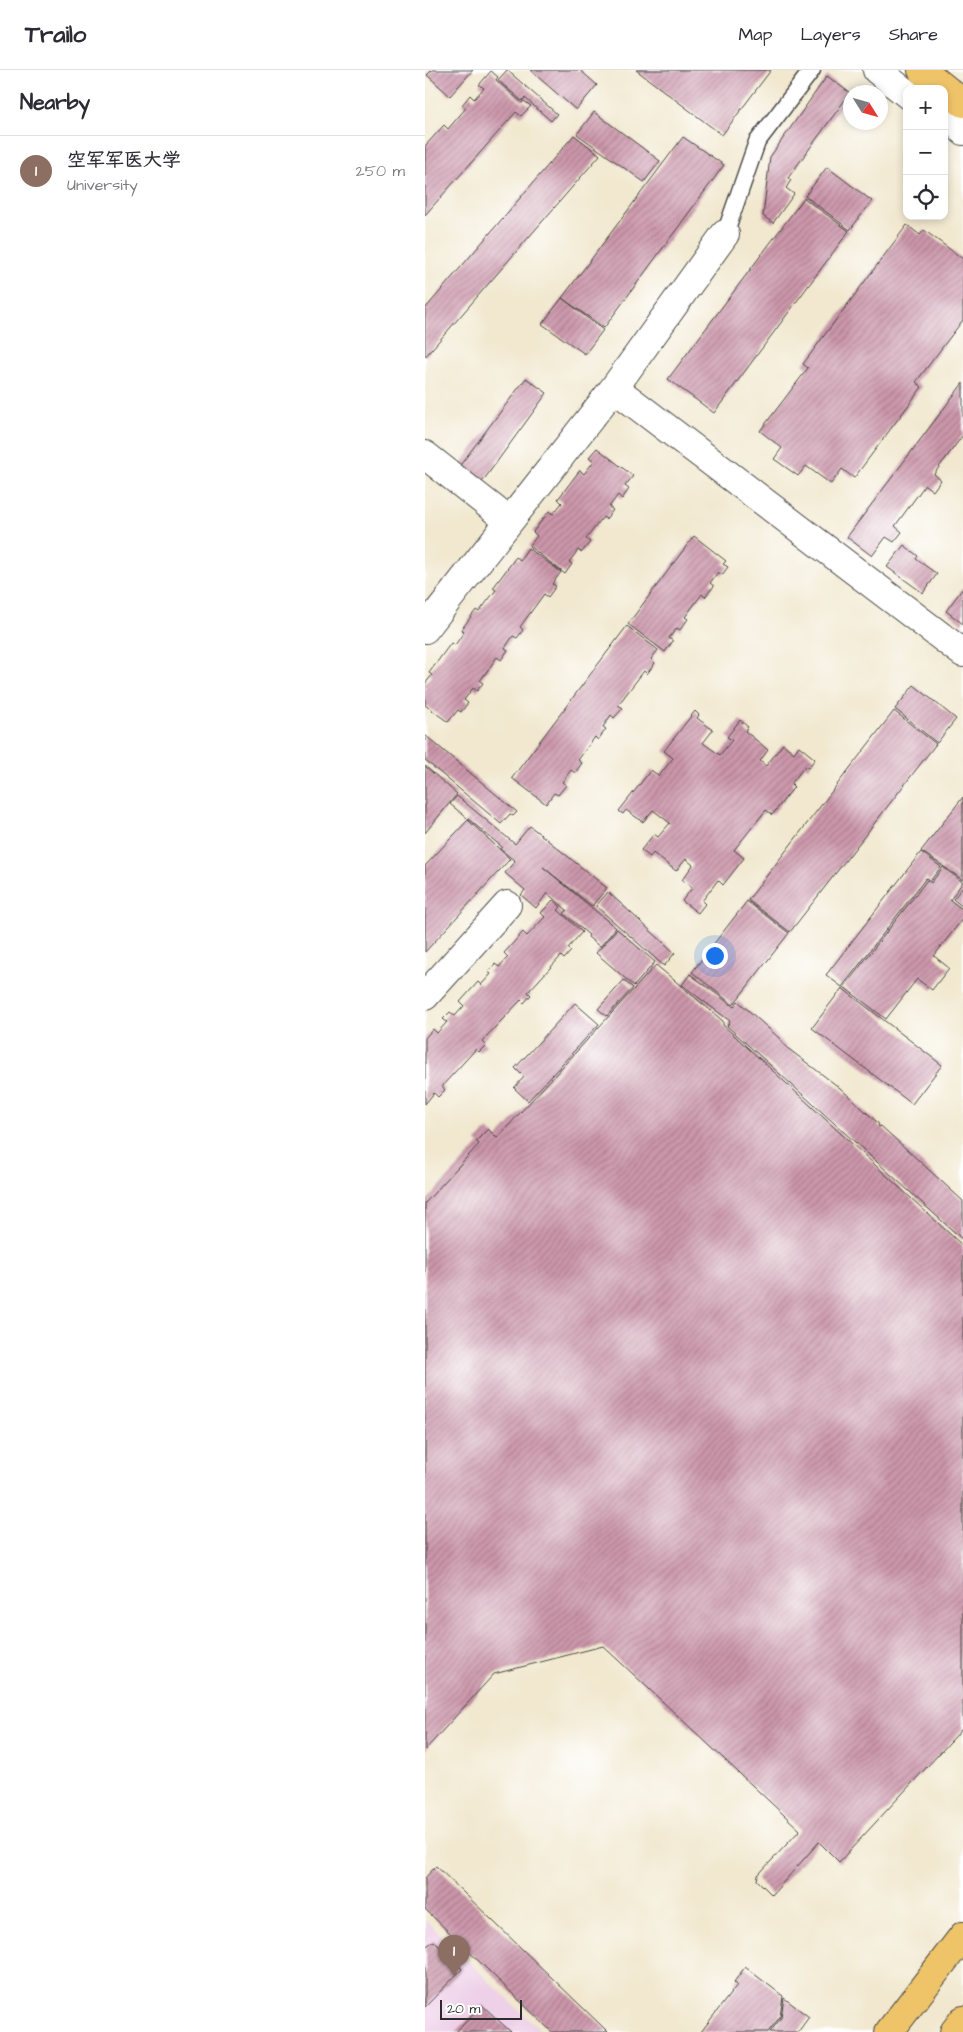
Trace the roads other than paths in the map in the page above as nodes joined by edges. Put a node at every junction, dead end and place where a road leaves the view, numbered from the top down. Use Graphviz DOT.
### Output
graph roads {
  1 [pos="812,70"];
  2 [pos="877,70"];
  3 [pos="921,70"];
  4 [pos="930,85"];
  5 [pos="903,91"];
  6 [pos="963,103"];
  7 [pos="948,110"];
  8 [pos="948,127"];
  9 [pos="963,131"];
  10 [pos="963,139"];
  11 [pos="725,234"];
  12 [pos="614,388"];
  13 [pos="425,455"];
  14 [pos="509,521"];
  15 [pos="425,629"];
  16 [pos="963,653"];
  17 [pos="507,905"];
  18 [pos="425,996"];
  19 [pos="963,1936"];
  20 [pos="963,2020"];
  21 [pos="889,2032"];
  22 [pos="954,2032"];
  1 -- 11 [label="lane"];
  2 -- 5 [label="street"];
  3 -- 4 [label="street"];
  3 -- 6 [label="main road"];
  7 -- 9 [label="street"];
  8 -- 10 [label="street"];
  11 -- 12 [label="street"];
  12 -- 14 [label="street"];
  12 -- 16 [label="street"];
  13 -- 14 [label="street"];
  14 -- 15 [label="street"];
  17 -- 18 [label="street"];
  19 -- 21 [label="main road"];
  20 -- 22 [label="main road"];
}
